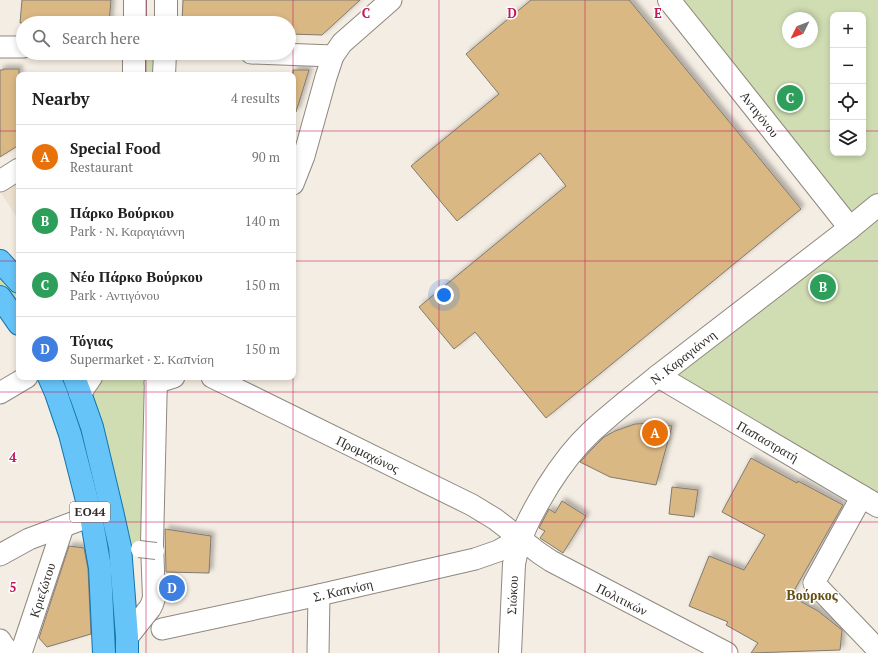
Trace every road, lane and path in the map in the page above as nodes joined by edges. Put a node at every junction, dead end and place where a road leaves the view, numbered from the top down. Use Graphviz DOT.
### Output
graph roads {
  1 [pos="135,0"];
  2 [pos="166,0"];
  3 [pos="669,0"];
  4 [pos="385,2"];
  5 [pos="135,16"];
  6 [pos="166,16"];
  7 [pos="0,47"];
  8 [pos="16,47"];
  9 [pos="296,55"];
  10 [pos="333,56"];
  11 [pos="134,60"];
  12 [pos="165,60"];
  13 [pos="134,72"];
  14 [pos="164,72"];
  15 [pos="16,171"];
  16 [pos="296,176"];
  17 [pos="0,181"];
  18 [pos="878,204"];
  19 [pos="850,228"];
  20 [pos="0,261"];
  21 [pos="16,279"];
  22 [pos="0,297"];
  23 [pos="16,320"];
  24 [pos="658,376"];
  25 [pos="22,380"];
  26 [pos="50,380"];
  27 [pos="162,380"];
  28 [pos="218,380"];
  29 [pos="82,382"];
  30 [pos="0,393"];
  31 [pos="870,501"];
  32 [pos="91,516"];
  33 [pos="63,527"];
  34 [pos="521,538"];
  35 [pos="139,549"];
  36 [pos="156,550"];
  37 [pos="0,555"];
  38 [pos="319,595"];
  39 [pos="162,629"];
  40 [pos="0,640"];
  41 [pos="127,645"];
  42 [pos="872,649"];
  43 [pos="100,652"];
  44 [pos="10,653"];
  45 [pos="22,653"];
  46 [pos="318,653"];
  47 [pos="510,653"];
  48 [pos="727,653"];
  1 -- 5 [label="street"];
  2 -- 6 [label="street"];
  3 -- 19 [label="street, Αντιγόνου"];
  4 -- 10 [label="street"];
  7 -- 8 [label="street"];
  9 -- 10 [label="street"];
  10 -- 16 [label="street"];
  11 -- 13 [label="street"];
  12 -- 14 [label="street"];
  15 -- 17 [label="street"];
  18 -- 19 [label="street, Ν. Καραγιάννη"];
  19 -- 24 [label="street, Ν. Καραγιάννη"];
  20 -- 21 [label="main road"];
  22 -- 23 [label="main road"];
  24 -- 31 [label="street, Παπαστρατή"];
  24 -- 34 [label="street, Ν. Καραγιάννη"];
  25 -- 30 [label="street"];
  26 -- 32 [label="main road, ΕΟ44"];
  27 -- 41 [label="street"];
  28 -- 34 [label="street, Προμαχώνος"];
  29 -- 41 [label="main road, ΕΟ44"];
  31 -- 42 [label="street"];
  32 -- 33 [label="street"];
  32 -- 43 [label="main road, ΕΟ44"];
  33 -- 37 [label="street"];
  33 -- 45 [label="street, Κριεζώτου"];
  34 -- 38 [label="street, Σ. Καπνίση"];
  34 -- 47 [label="street, Σιώκου"];
  34 -- 48 [label="street, Πολιτικών"];
  35 -- 36 [label="street, bridge"];
  38 -- 39 [label="street, Σ. Καπνίση"];
  38 -- 46 [label="street"];
  40 -- 44 [label="street"];
}
